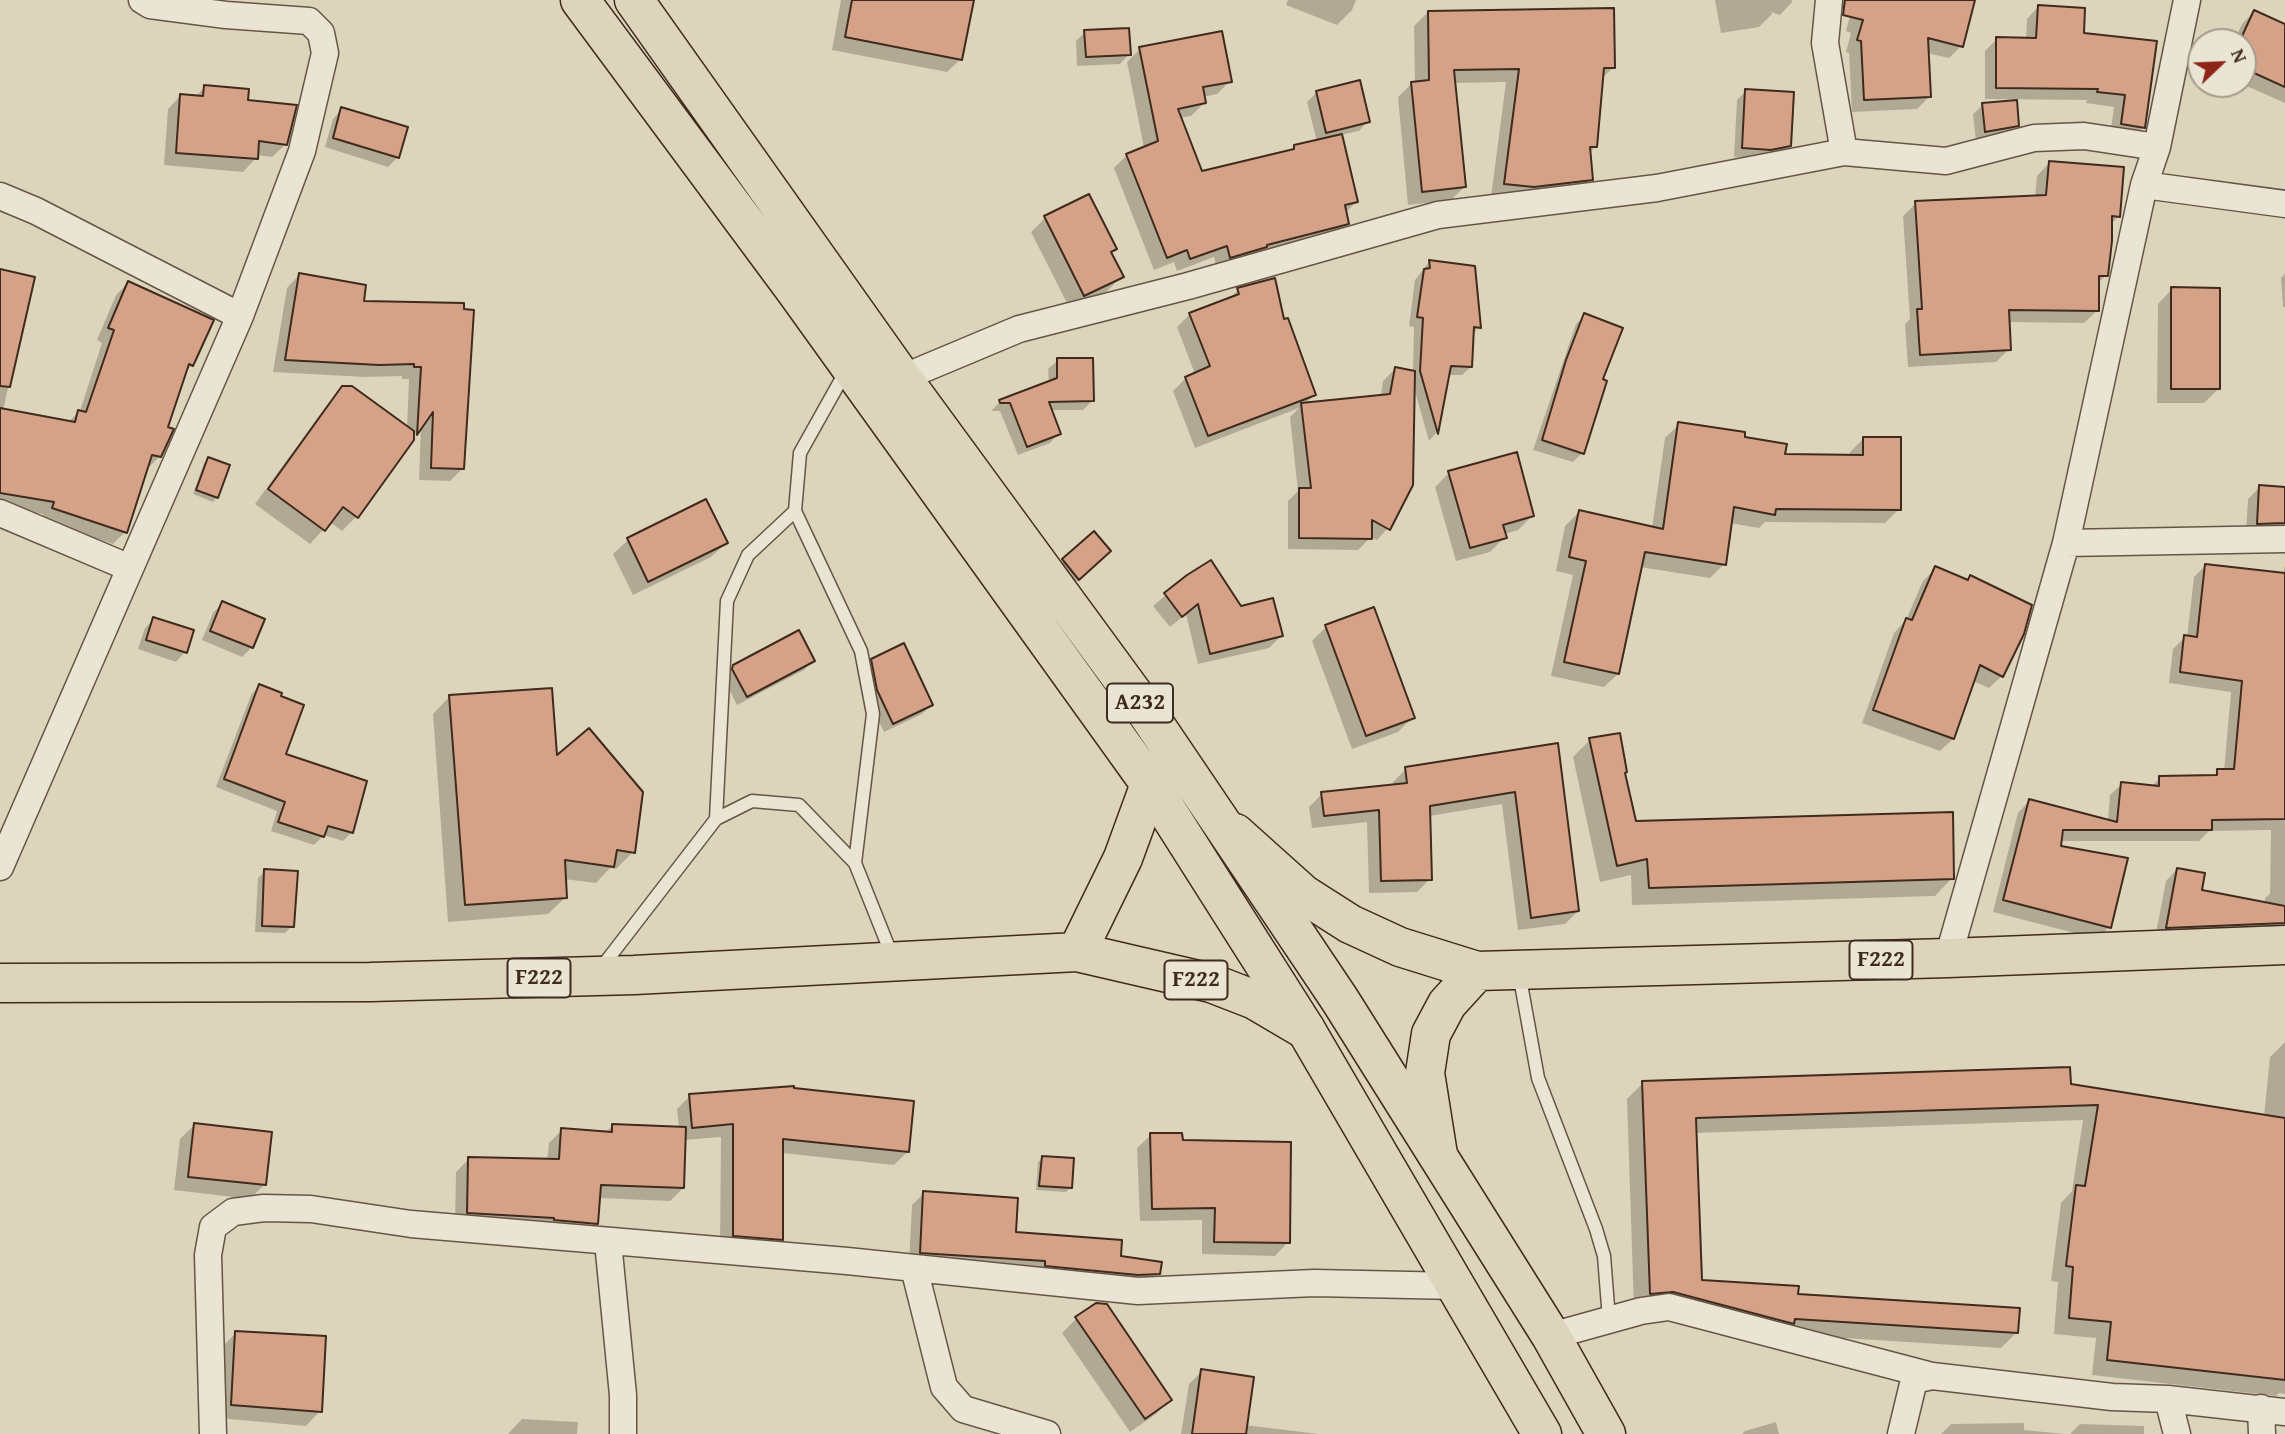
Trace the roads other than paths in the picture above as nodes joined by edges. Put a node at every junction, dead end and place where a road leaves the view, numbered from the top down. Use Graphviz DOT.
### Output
graph roads {
  1 [pos="142,0"];
  2 [pos="580,0"];
  3 [pos="634,0"];
  4 [pos="1829,0"];
  5 [pos="2187,0"];
  6 [pos="2157,147"];
  7 [pos="1844,152"];
  8 [pos="2144,185"];
  9 [pos="0,196"];
  10 [pos="2285,204"];
  11 [pos="240,316"];
  12 [pos="849,365"];
  13 [pos="902,378"];
  14 [pos="795,511"];
  15 [pos="0,513"];
  16 [pos="2285,539"];
  17 [pos="2066,543"];
  18 [pos="130,568"];
  19 [pos="1150,784"];
  20 [pos="1218,818"];
  21 [pos="716,819"];
  22 [pos="855,863"];
  23 [pos="0,867"];
  24 [pos="2285,945"];
  25 [pos="1077,952"];
  26 [pos="1948,958"];
  27 [pos="894,962"];
  28 [pos="1519,969"];
  29 [pos="1477,971"];
  30 [pos="595,976"];
  31 [pos="0,984"];
  32 [pos="1306,1030"];
  33 [pos="1438,1155"];
  34 [pos="608,1241"];
  35 [pos="914,1268"];
  36 [pos="1457,1286"];
  37 [pos="1609,1319"];
  38 [pos="1551,1336"];
  39 [pos="1932,1376"];
  40 [pos="2168,1399"];
  41 [pos="2273,1410"];
  42 [pos="213,1434"];
  43 [pos="623,1434"];
  44 [pos="1047,1434"];
  45 [pos="1542,1434"];
  46 [pos="1606,1434"];
  47 [pos="1901,1434"];
  48 [pos="2177,1434"];
  49 [pos="2262,1434"];
  1 -- 11 [label="street"];
  2 -- 12 [label="main road, A232"];
  3 -- 13 [label="main road, A232"];
  4 -- 7 [label="street"];
  5 -- 6 [label="street"];
  6 -- 7 [label="street"];
  6 -- 8 [label="street"];
  7 -- 13 [label="street"];
  8 -- 10 [label="street"];
  8 -- 17 [label="street"];
  9 -- 11 [label="street"];
  11 -- 18 [label="street"];
  12 -- 14 [label="lane"];
  12 -- 19 [label="main road, A232"];
  13 -- 20 [label="main road, A232"];
  14 -- 21 [label="lane"];
  14 -- 22 [label="lane"];
  15 -- 18 [label="street"];
  16 -- 17 [label="street"];
  17 -- 26 [label="street"];
  18 -- 23 [label="street"];
  19 -- 25 [label="main road"];
  19 -- 32 [label="main road, A232"];
  20 -- 29 [label="main road, F222"];
  20 -- 33 [label="main road, A232"];
  21 -- 22 [label="lane"];
  21 -- 30 [label="lane"];
  22 -- 27 [label="lane"];
  24 -- 26 [label="main road, F222"];
  25 -- 27 [label="main road, F222"];
  25 -- 32 [label="main road, F222"];
  26 -- 28 [label="main road, F222"];
  27 -- 30 [label="main road, F222"];
  28 -- 29 [label="main road, F222"];
  28 -- 37 [label="lane"];
  29 -- 33 [label="main road"];
  30 -- 31 [label="main road, F222"];
  32 -- 36 [label="main road, A232"];
  33 -- 38 [label="main road, A232"];
  34 -- 35 [label="street"];
  34 -- 42 [label="street"];
  34 -- 43 [label="street"];
  35 -- 36 [label="street"];
  35 -- 44 [label="street"];
  36 -- 45 [label="main road, A232"];
  37 -- 38 [label="street"];
  37 -- 39 [label="street"];
  38 -- 46 [label="main road, A232"];
  39 -- 40 [label="street"];
  39 -- 47 [label="street"];
  40 -- 41 [label="street"];
  40 -- 48 [label="street"];
  41 -- 49 [label="street"];
}
